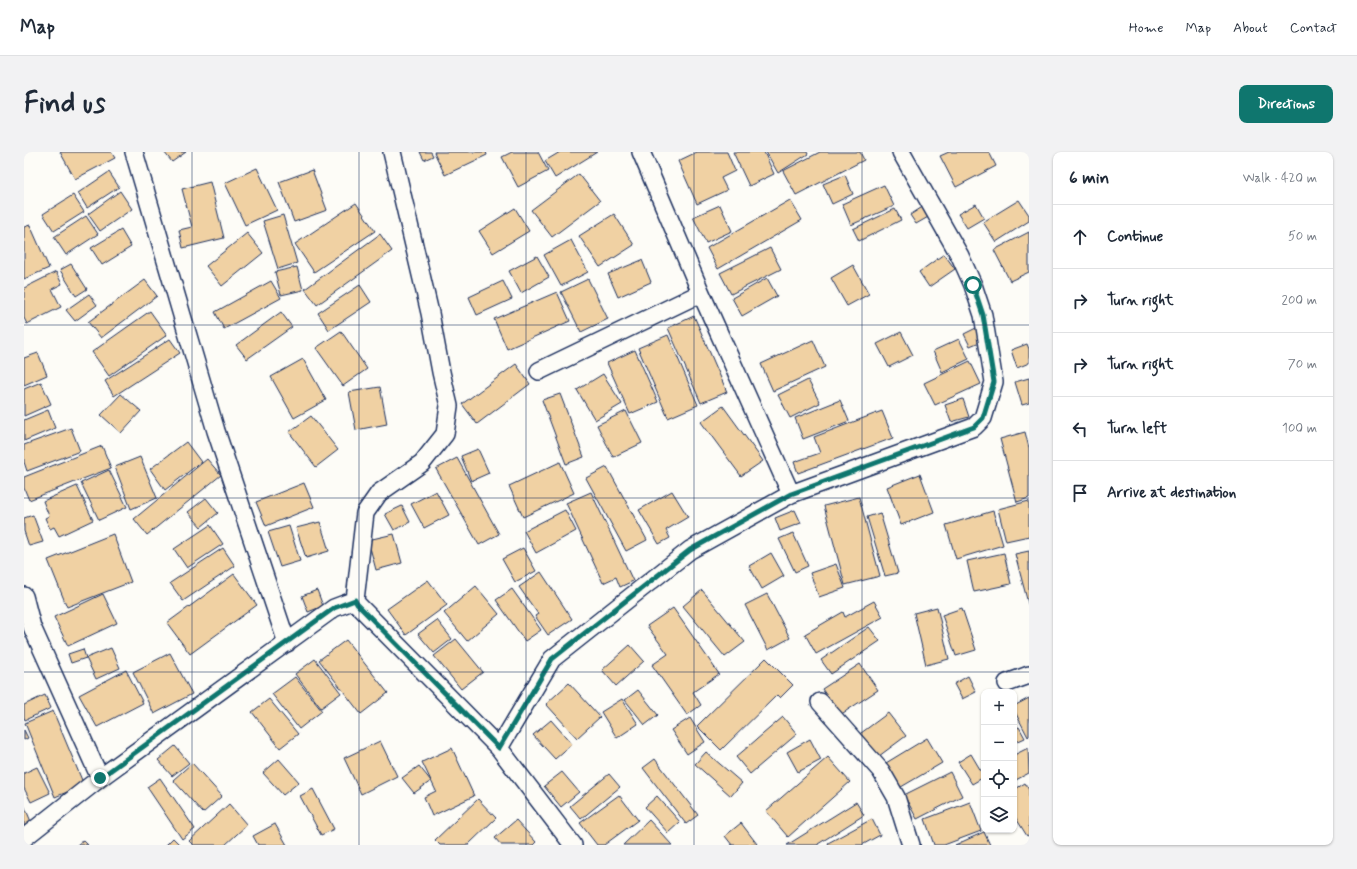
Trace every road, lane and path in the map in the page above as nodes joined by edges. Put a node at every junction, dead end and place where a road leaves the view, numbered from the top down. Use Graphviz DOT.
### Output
graph roads {
  1 [pos="134,152"];
  2 [pos="392,152"];
  3 [pos="641,152"];
  4 [pos="901,152"];
  5 [pos="701,293"];
  6 [pos="539,371"];
  7 [pos="791,494"];
  8 [pos="24,596"];
  9 [pos="355,600"];
  10 [pos="28,626"];
  11 [pos="287,642"];
  12 [pos="1029,675"];
  13 [pos="1007,683"];
  14 [pos="820,702"];
  15 [pos="499,748"];
  16 [pos="100,778"];
  17 [pos="24,838"];
  18 [pos="573,845"];
  19 [pos="911,845"];
  1 -- 11 [label="street"];
  2 -- 9 [label="street"];
  3 -- 5 [label="street"];
  4 -- 7 [label="street"];
  5 -- 6 [label="street"];
  5 -- 7 [label="street"];
  7 -- 15 [label="street"];
  8 -- 10 [label="street"];
  9 -- 11 [label="street"];
  9 -- 15 [label="street"];
  10 -- 16 [label="street"];
  11 -- 16 [label="street"];
  12 -- 13 [label="street"];
  14 -- 19 [label="street"];
  15 -- 18 [label="street"];
  16 -- 17 [label="street"];
}
